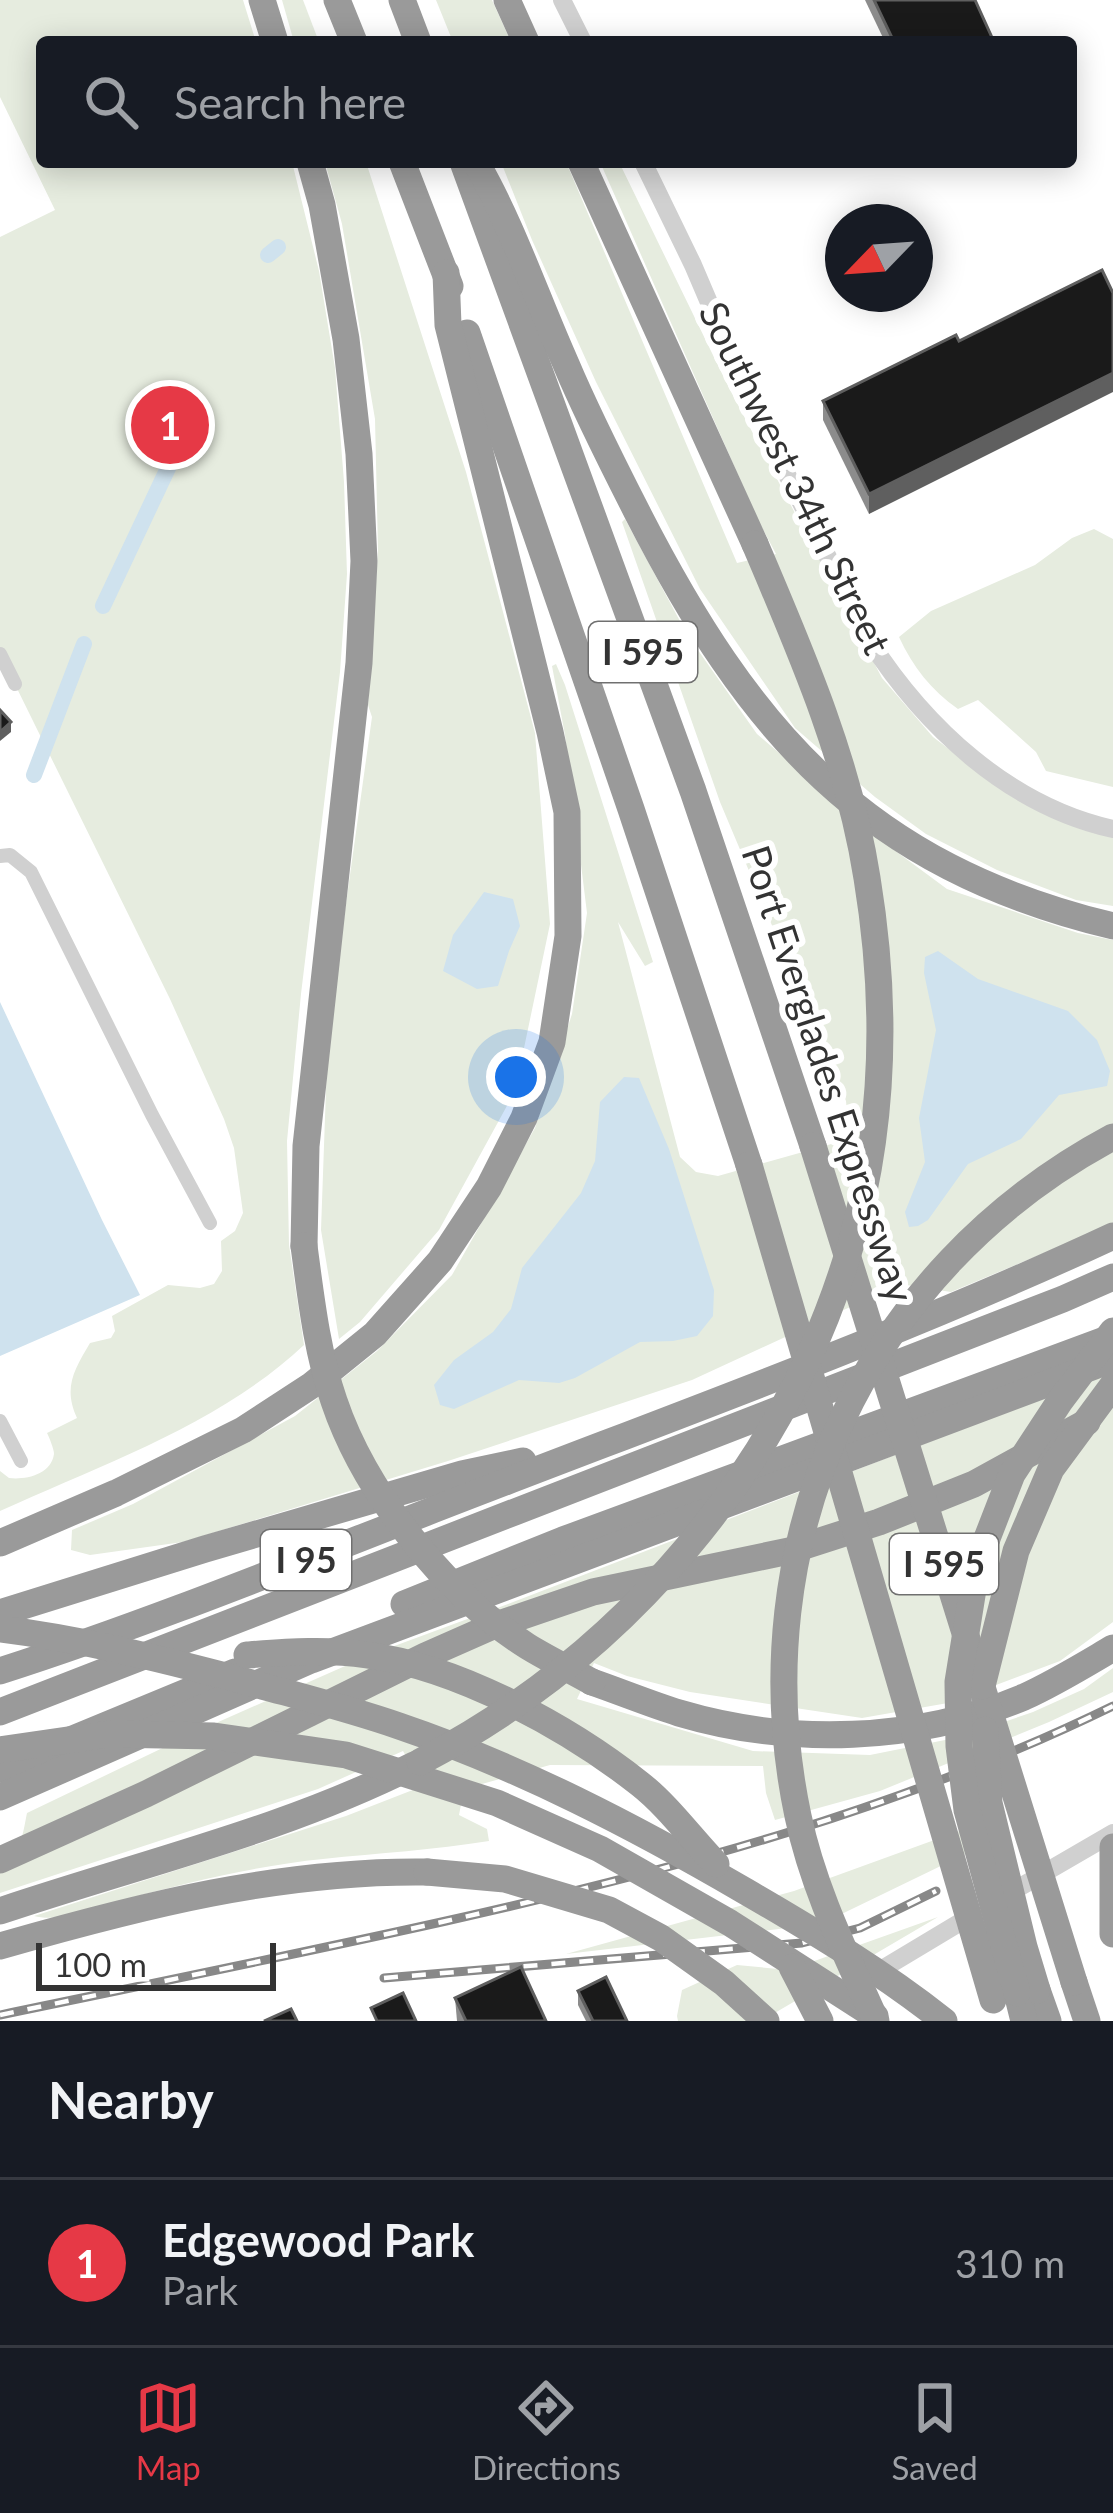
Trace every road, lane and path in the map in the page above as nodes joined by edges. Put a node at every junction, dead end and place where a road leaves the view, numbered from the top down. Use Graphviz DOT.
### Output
graph roads {
  1 [pos="262,0"];
  2 [pos="337,0"];
  3 [pos="402,0"];
  4 [pos="507,0"];
  5 [pos="562,0"];
  6 [pos="273,36"];
  7 [pos="352,36"];
  8 [pos="416,36"];
  9 [pos="523,36"];
  10 [pos="580,36"];
  11 [pos="312,168"];
  12 [pos="404,168"];
  13 [pos="465,168"];
  14 [pos="480,168"];
  15 [pos="584,168"];
  16 [pos="646,168"];
  17 [pos="446,273"];
  18 [pos="0,653"];
  19 [pos="15,684"];
  20 [pos="1113,829"];
  21 [pos="5,855"];
  22 [pos="1113,926"];
  23 [pos="1113,1137"];
  24 [pos="210,1222"];
  25 [pos="1113,1236"];
  26 [pos="1113,1277"];
  27 [pos="1113,1334"];
  28 [pos="1113,1359"];
  29 [pos="1113,1384"];
  30 [pos="1113,1408"];
  31 [pos="0,1420"];
  32 [pos="609,1442"];
  33 [pos="21,1461"];
  34 [pos="0,1544"];
  35 [pos="0,1613"];
  36 [pos="0,1629"];
  37 [pos="1113,1648"];
  38 [pos="0,1671"];
  39 [pos="0,1712"];
  40 [pos="0,1751"];
  41 [pos="0,1769"];
  42 [pos="0,1797"];
  43 [pos="1108,1841"];
  44 [pos="0,1861"];
  45 [pos="1113,1874"];
  46 [pos="0,1911"];
  47 [pos="1113,1934"];
  48 [pos="0,1946"];
  49 [pos="1012,2001"];
  50 [pos="766,2021"];
  51 [pos="793,2021"];
  52 [pos="820,2021"];
  53 [pos="880,2021"];
  54 [pos="944,2021"];
  55 [pos="1024,2021"];
  56 [pos="1048,2021"];
  57 [pos="1087,2021"];
  1 -- 6 [label="highway"];
  2 -- 7 [label="highway"];
  3 -- 8 [label="highway"];
  4 -- 9 [label="highway"];
  5 -- 10 [label="street"];
  11 -- 37 [label="highway, bridge"];
  12 -- 17 [label="highway, I 595"];
  13 -- 57 [label="highway, Port Everglades Expressway / I 595, bridge"];
  14 -- 22 [label="highway"];
  15 -- 46 [label="highway, bridge"];
  16 -- 20 [label="street, Southwest 34th Street"];
  17 -- 34 [label="highway"];
  17 -- 49 [label="highway, I 595, bridge"];
  18 -- 19 [label="street"];
  21 -- 24 [label="street"];
  23 -- 53 [label="highway, bridge"];
  25 -- 32 [label="highway, I 95"];
  26 -- 39 [label="highway"];
  27 -- 41 [label="highway"];
  27 -- 49 [label="highway, bridge"];
  28 -- 42 [label="highway, I 95"];
  29 -- 49 [label="highway, bridge"];
  30 -- 44 [label="highway"];
  31 -- 33 [label="street"];
  32 -- 35 [label="highway"];
  32 -- 38 [label="highway, I 95"];
  36 -- 54 [label="highway, bridge"];
  40 -- 52 [label="highway, bridge"];
  40 -- 53 [label="highway, bridge"];
  43 -- 45 [label="street"];
  43 -- 47 [label="highway, bridge"];
  43 -- 51 [label="street"];
  48 -- 50 [label="highway, bridge"];
  49 -- 55 [label="highway"];
  49 -- 56 [label="highway"];
}
